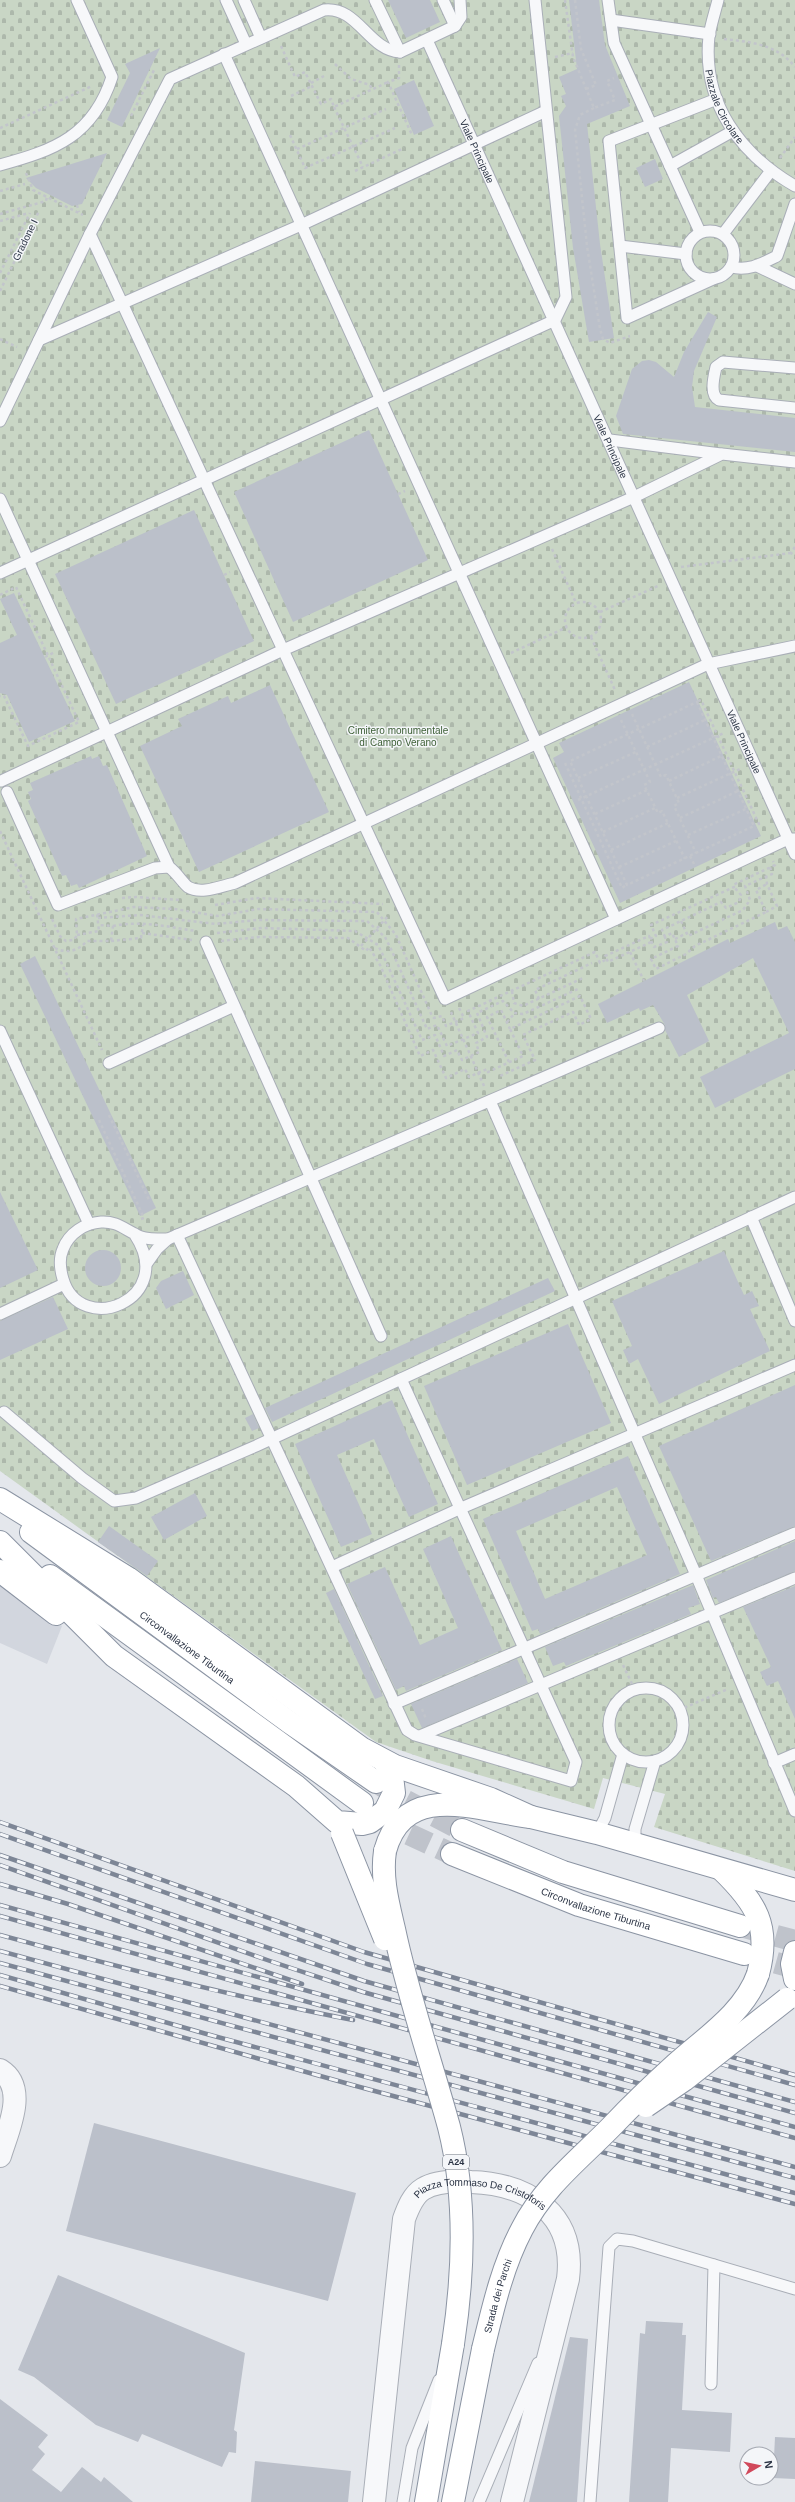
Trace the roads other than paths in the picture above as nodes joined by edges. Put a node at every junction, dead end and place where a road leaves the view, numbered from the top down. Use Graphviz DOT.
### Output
graph roads {
  1 [pos="77,0"];
  2 [pos="226,0"];
  3 [pos="244,0"];
  4 [pos="375,0"];
  5 [pos="444,0"];
  6 [pos="460,0"];
  7 [pos="534,0"];
  8 [pos="608,0"];
  9 [pos="718,0"];
  10 [pos="611,20"];
  11 [pos="455,26"];
  12 [pos="709,35"];
  13 [pos="261,38"];
  14 [pos="427,40"];
  15 [pos="246,44"];
  16 [pos="400,52"];
  17 [pos="224,54"];
  18 [pos="717,98"];
  19 [pos="546,111"];
  20 [pos="650,124"];
  21 [pos="732,131"];
  22 [pos="475,145"];
  23 [pos="0,165"];
  24 [pos="670,166"];
  25 [pos="770,172"];
  26 [pos="795,186"];
  27 [pos="795,204"];
  28 [pos="301,225"];
  29 [pos="700,232"];
  30 [pos="90,234"];
  31 [pos="723,234"];
  32 [pos="620,246"];
  33 [pos="686,254"];
  34 [pos="757,266"];
  35 [pos="731,267"];
  36 [pos="713,279"];
  37 [pos="795,284"];
  38 [pos="123,304"];
  39 [pos="555,320"];
  40 [pos="39,340"];
  41 [pos="795,368"];
  42 [pos="380,400"];
  43 [pos="795,408"];
  44 [pos="0,421"];
  45 [pos="610,440"];
  46 [pos="722,454"];
  47 [pos="795,462"];
  48 [pos="203,480"];
  49 [pos="634,497"];
  50 [pos="0,500"];
  51 [pos="28,560"];
  52 [pos="0,573"];
  53 [pos="459,574"];
  54 [pos="795,646"];
  55 [pos="283,650"];
  56 [pos="708,664"];
  57 [pos="108,732"];
  58 [pos="536,745"];
  59 [pos="2,780"];
  60 [pos="7,792"];
  61 [pos="364,823"];
  62 [pos="792,839"];
  63 [pos="795,854"];
  64 [pos="169,867"];
  65 [pos="616,919"];
  66 [pos="206,942"];
  67 [pos="234,1006"];
  68 [pos="659,1028"];
  69 [pos="0,1031"];
  70 [pos="109,1063"];
  71 [pos="490,1101"];
  72 [pos="310,1178"];
  73 [pos="795,1197"];
  74 [pos="751,1217"];
  75 [pos="89,1224"];
  76 [pos="135,1235"];
  77 [pos="172,1237"];
  78 [pos="147,1263"];
  79 [pos="64,1284"];
  80 [pos="576,1298"];
  81 [pos="0,1314"];
  82 [pos="795,1321"];
  83 [pos="381,1336"];
  84 [pos="795,1364"];
  85 [pos="401,1379"];
  86 [pos="4,1412"];
  87 [pos="633,1434"];
  88 [pos="273,1438"];
  89 [pos="0,1499"];
  90 [pos="460,1509"];
  91 [pos="0,1510"];
  92 [pos="795,1533"];
  93 [pos="0,1541"];
  94 [pos="332,1567"];
  95 [pos="0,1571"];
  96 [pos="696,1575"];
  97 [pos="795,1578"];
  98 [pos="712,1612"];
  99 [pos="524,1649"];
  100 [pos="114,1656"];
  101 [pos="540,1685"];
  102 [pos="394,1704"];
  103 [pos="422,1735"];
  104 [pos="623,1754"];
  105 [pos="795,1754"];
  106 [pos="655,1761"];
  107 [pos="385,1762"];
  108 [pos="774,1763"];
  109 [pos="376,1782"];
  110 [pos="362,1803"];
  111 [pos="795,1811"];
  112 [pos="531,1817"];
  113 [pos="340,1827"];
  114 [pos="462,1830"];
  115 [pos="597,1833"];
  116 [pos="636,1845"];
  117 [pos="452,1854"];
  118 [pos="722,1870"];
  119 [pos="795,1890"];
  120 [pos="740,1926"];
  121 [pos="795,1952"];
  122 [pos="744,1954"];
  123 [pos="795,1978"];
  124 [pos="407,1986"];
  125 [pos="791,1998"];
  126 [pos="0,2070"];
  127 [pos="612,2126"];
  128 [pos="0,2156"];
  129 [pos="714,2265"];
  130 [pos="795,2289"];
  131 [pos="560,2311"];
  132 [pos="452,2344"];
  133 [pos="711,2384"];
  134 [pos="374,2502"];
  135 [pos="403,2502"];
  136 [pos="426,2502"];
  137 [pos="453,2502"];
  138 [pos="479,2502"];
  139 [pos="512,2502"];
  140 [pos="590,2502"];
  1 -- 23 [label="lane"];
  2 -- 15 [label="lane"];
  3 -- 13 [label="lane"];
  4 -- 16 [label="lane"];
  5 -- 11 [label="lane"];
  6 -- 11 [label="lane"];
  7 -- 19 [label="lane"];
  8 -- 10 [label="lane"];
  9 -- 12 [label="lane, Piazzale Circolare"];
  10 -- 12 [label="lane"];
  10 -- 20 [label="lane"];
  11 -- 14 [label="lane"];
  12 -- 18 [label="lane, Piazzale Circolare"];
  13 -- 15 [label="lane"];
  13 -- 16 [label="lane"];
  14 -- 16 [label="lane"];
  14 -- 22 [label="lane, Viale Principale"];
  15 -- 17 [label="lane"];
  17 -- 28 [label="lane"];
  17 -- 30 [label="lane"];
  18 -- 20 [label="lane"];
  18 -- 21 [label="lane, Piazzale Circolare"];
  19 -- 22 [label="lane"];
  19 -- 39 [label="lane"];
  20 -- 24 [label="lane"];
  20 -- 32 [label="lane"];
  21 -- 24 [label="lane"];
  21 -- 25 [label="lane, Piazzale Circolare"];
  22 -- 28 [label="lane"];
  22 -- 39 [label="lane, Viale Principale"];
  24 -- 29 [label="lane"];
  25 -- 26 [label="lane, Piazzale Circolare"];
  25 -- 31 [label="lane"];
  27 -- 34 [label="lane"];
  28 -- 38 [label="lane"];
  28 -- 42 [label="lane"];
  29 -- 31 [label="lane"];
  29 -- 33 [label="lane"];
  30 -- 38 [label="lane"];
  30 -- 40 [label="lane"];
  31 -- 35 [label="lane"];
  32 -- 33 [label="lane"];
  32 -- 36 [label="lane"];
  33 -- 36 [label="lane"];
  34 -- 35 [label="lane"];
  34 -- 37 [label="lane"];
  35 -- 36 [label="lane"];
  38 -- 40 [label="lane"];
  38 -- 48 [label="lane"];
  39 -- 42 [label="lane"];
  39 -- 45 [label="lane, Viale Principale"];
  40 -- 44 [label="lane"];
  41 -- 43 [label="lane"];
  42 -- 48 [label="lane"];
  42 -- 53 [label="lane"];
  45 -- 46 [label="lane"];
  45 -- 49 [label="lane, Viale Principale"];
  46 -- 47 [label="lane"];
  46 -- 49 [label="lane"];
  48 -- 51 [label="lane"];
  48 -- 55 [label="lane"];
  49 -- 53 [label="lane"];
  49 -- 56 [label="lane, Viale Principale"];
  50 -- 51 [label="lane"];
  51 -- 52 [label="lane"];
  51 -- 57 [label="lane"];
  53 -- 55 [label="lane"];
  53 -- 58 [label="lane"];
  54 -- 56 [label="lane"];
  55 -- 57 [label="lane"];
  55 -- 61 [label="lane"];
  56 -- 58 [label="lane"];
  56 -- 62 [label="lane, Viale Principale"];
  57 -- 59 [label="lane"];
  57 -- 64 [label="lane"];
  58 -- 61 [label="lane"];
  58 -- 65 [label="lane"];
  60 -- 64 [label="lane"];
  61 -- 64 [label="lane"];
  61 -- 65 [label="lane"];
  62 -- 63 [label="lane, Viale Principale"];
  62 -- 65 [label="lane"];
  66 -- 67 [label="lane"];
  67 -- 70 [label="lane"];
  67 -- 72 [label="lane"];
  68 -- 71 [label="lane"];
  69 -- 75 [label="lane"];
  71 -- 72 [label="lane"];
  71 -- 80 [label="lane"];
  72 -- 77 [label="lane"];
  72 -- 83 [label="lane"];
  73 -- 74 [label="lane"];
  74 -- 80 [label="lane"];
  74 -- 82 [label="lane"];
  75 -- 76 [label="lane"];
  75 -- 79 [label="lane"];
  76 -- 77 [label="lane"];
  76 -- 78 [label="lane"];
  77 -- 78 [label="lane"];
  77 -- 88 [label="lane"];
  78 -- 79 [label="lane"];
  79 -- 81 [label="lane"];
  80 -- 85 [label="lane"];
  80 -- 87 [label="lane"];
  84 -- 87 [label="lane"];
  85 -- 88 [label="lane"];
  85 -- 90 [label="lane"];
  86 -- 88 [label="lane"];
  87 -- 90 [label="lane"];
  87 -- 96 [label="lane"];
  88 -- 94 [label="lane"];
  89 -- 107 [label="highway"];
  90 -- 94 [label="lane"];
  90 -- 99 [label="lane"];
  91 -- 109 [label="highway, Circonvallazione Tiburtina"];
  92 -- 96 [label="lane"];
  93 -- 100 [label="highway"];
  93 -- 110 [label="highway"];
  94 -- 102 [label="lane"];
  95 -- 100 [label="highway"];
  96 -- 98 [label="lane"];
  96 -- 99 [label="lane"];
  97 -- 98 [label="lane"];
  98 -- 101 [label="lane"];
  98 -- 108 [label="lane"];
  99 -- 101 [label="lane"];
  99 -- 102 [label="lane"];
  100 -- 113 [label="highway"];
  101 -- 103 [label="lane"];
  101 -- 103 [label="lane"];
  102 -- 103 [label="lane"];
  104 -- 106 [label="lane"];
  104 -- 106 [label="lane"];
  104 -- 115 [label="lane"];
  105 -- 108 [label="lane"];
  106 -- 116 [label="lane"];
  107 -- 112 [label="highway"];
  107 -- 113 [label="highway"];
  108 -- 111 [label="lane"];
  112 -- 115 [label="highway"];
  112 -- 124 [label="highway, bridge"];
  113 -- 124 [label="highway, bridge"];
  114 -- 120 [label="highway"];
  115 -- 116 [label="highway"];
  116 -- 118 [label="highway"];
  117 -- 122 [label="highway, Circonvallazione Tiburtina"];
  118 -- 119 [label="highway"];
  118 -- 127 [label="highway, bridge"];
  121 -- 123 [label="highway"];
  124 -- 132 [label="highway, A24, bridge"];
  125 -- 127 [label="highway, bridge"];
  126 -- 128 [label="street"];
  127 -- 137 [label="highway, Strada dei Parchi, bridge"];
  129 -- 130 [label="lane"];
  129 -- 133 [label="lane"];
  129 -- 140 [label="lane"];
  131 -- 134 [label="street, Piazza Tommaso De Cristoforis"];
  131 -- 138 [label="lane"];
  131 -- 139 [label="street, Piazza Tommaso De Cristoforis"];
  132 -- 135 [label="lane"];
  132 -- 136 [label="highway, A24"];
}
